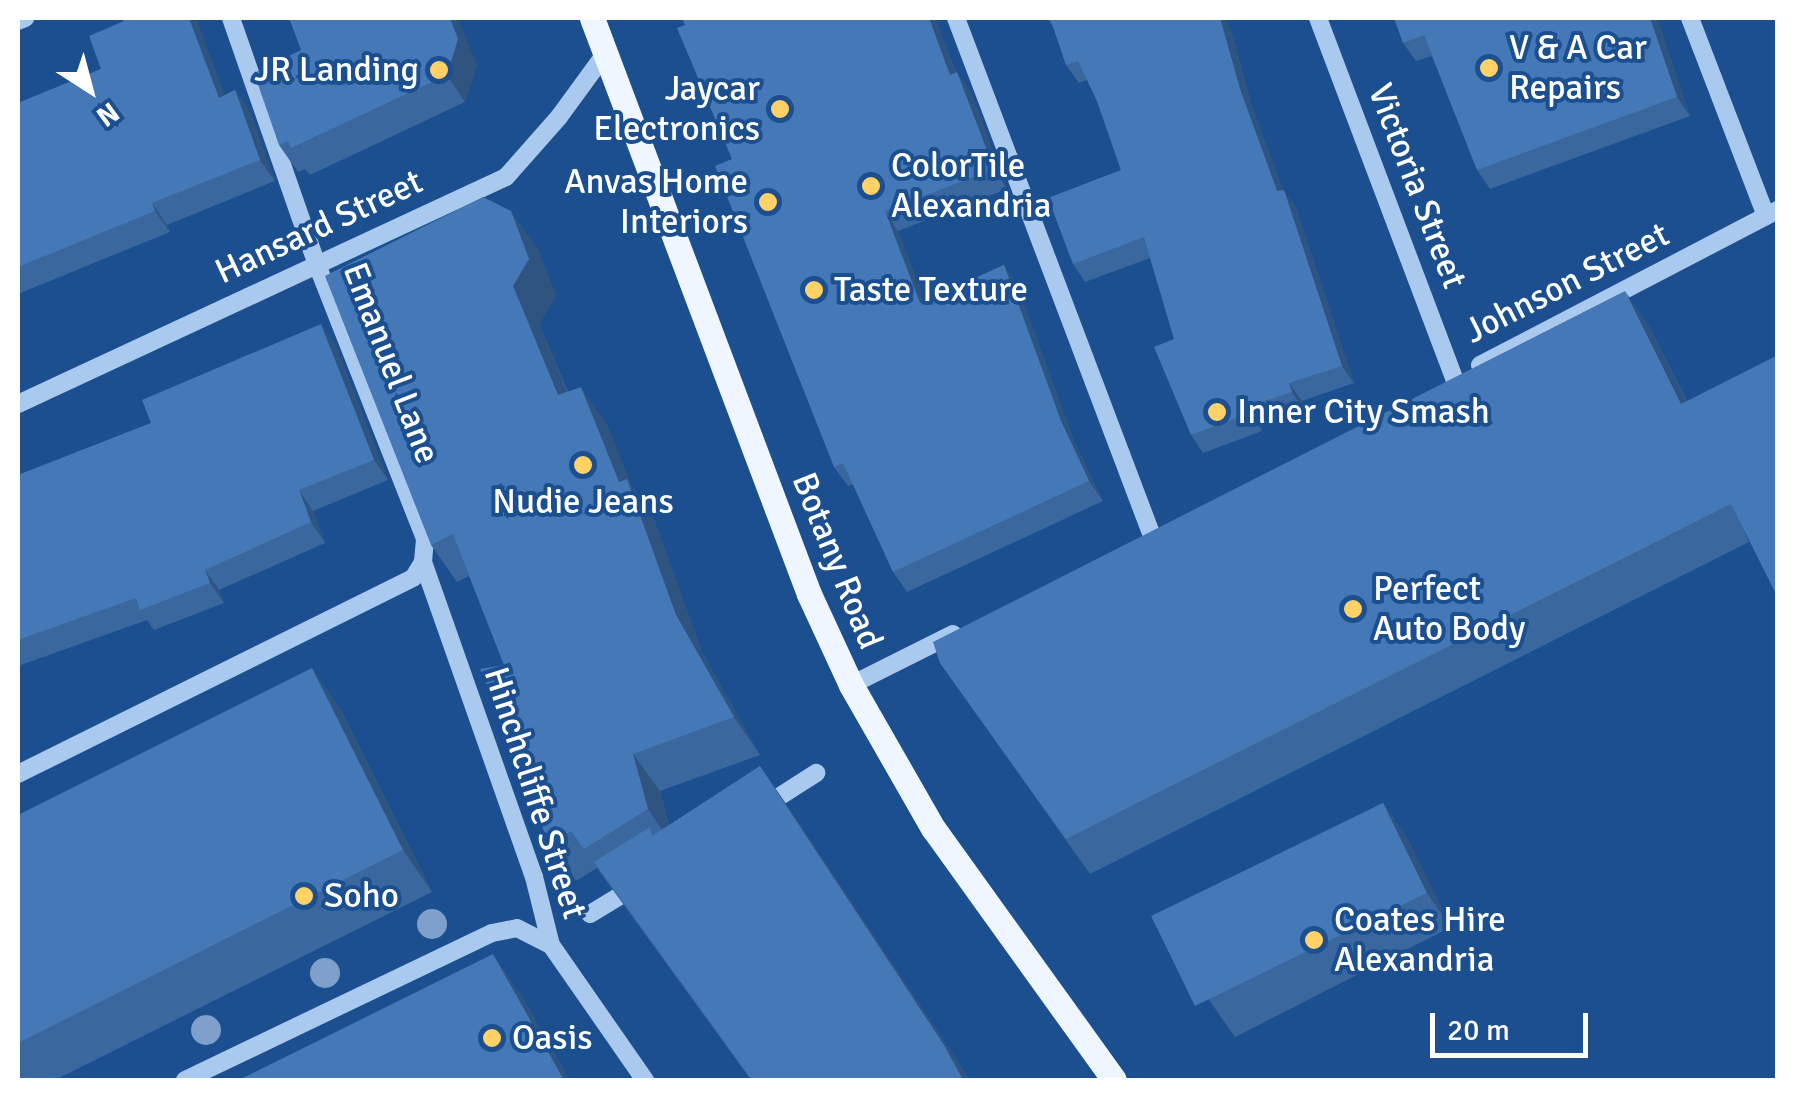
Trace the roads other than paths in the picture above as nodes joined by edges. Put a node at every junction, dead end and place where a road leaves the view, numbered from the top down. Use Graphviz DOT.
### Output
graph roads {
  1 [pos="25,18"];
  2 [pos="232,18"];
  3 [pos="592,18"];
  4 [pos="956,18"];
  5 [pos="1318,18"];
  6 [pos="1690,18"];
  7 [pos="18,21"];
  8 [pos="605,54"];
  9 [pos="1772,213"];
  10 [pos="316,262"];
  11 [pos="1446,383"];
  12 [pos="18,404"];
  13 [pos="1152,535"];
  14 [pos="423,562"];
  15 [pos="966,628"];
  16 [pos="851,685"];
  17 [pos="816,773"];
  18 [pos="18,774"];
  19 [pos="738,822"];
  20 [pos="657,873"];
  21 [pos="590,914"];
  22 [pos="551,944"];
  23 [pos="184,1080"];
  24 [pos="645,1080"];
  25 [pos="1114,1080"];
  1 -- 7 [label="street"];
  2 -- 10 [label="street, Emanuel Lane"];
  3 -- 8 [label="main road, Botany Road"];
  4 -- 13 [label="street"];
  5 -- 11 [label="street, Victoria Street"];
  6 -- 9 [label="street"];
  8 -- 10 [label="street, Hansard Street"];
  8 -- 16 [label="main road, Botany Road"];
  9 -- 11 [label="street, Johnson Street"];
  10 -- 12 [label="street, Hansard Street"];
  10 -- 14 [label="street, Emanuel Lane"];
  14 -- 18 [label="street"];
  14 -- 22 [label="street, Hinchcliffe Street"];
  15 -- 16 [label="street"];
  16 -- 25 [label="main road, Botany Road"];
  17 -- 19 [label="street"];
  20 -- 21 [label="street"];
  22 -- 23 [label="street"];
  22 -- 24 [label="street, Hinchcliffe Street"];
}
